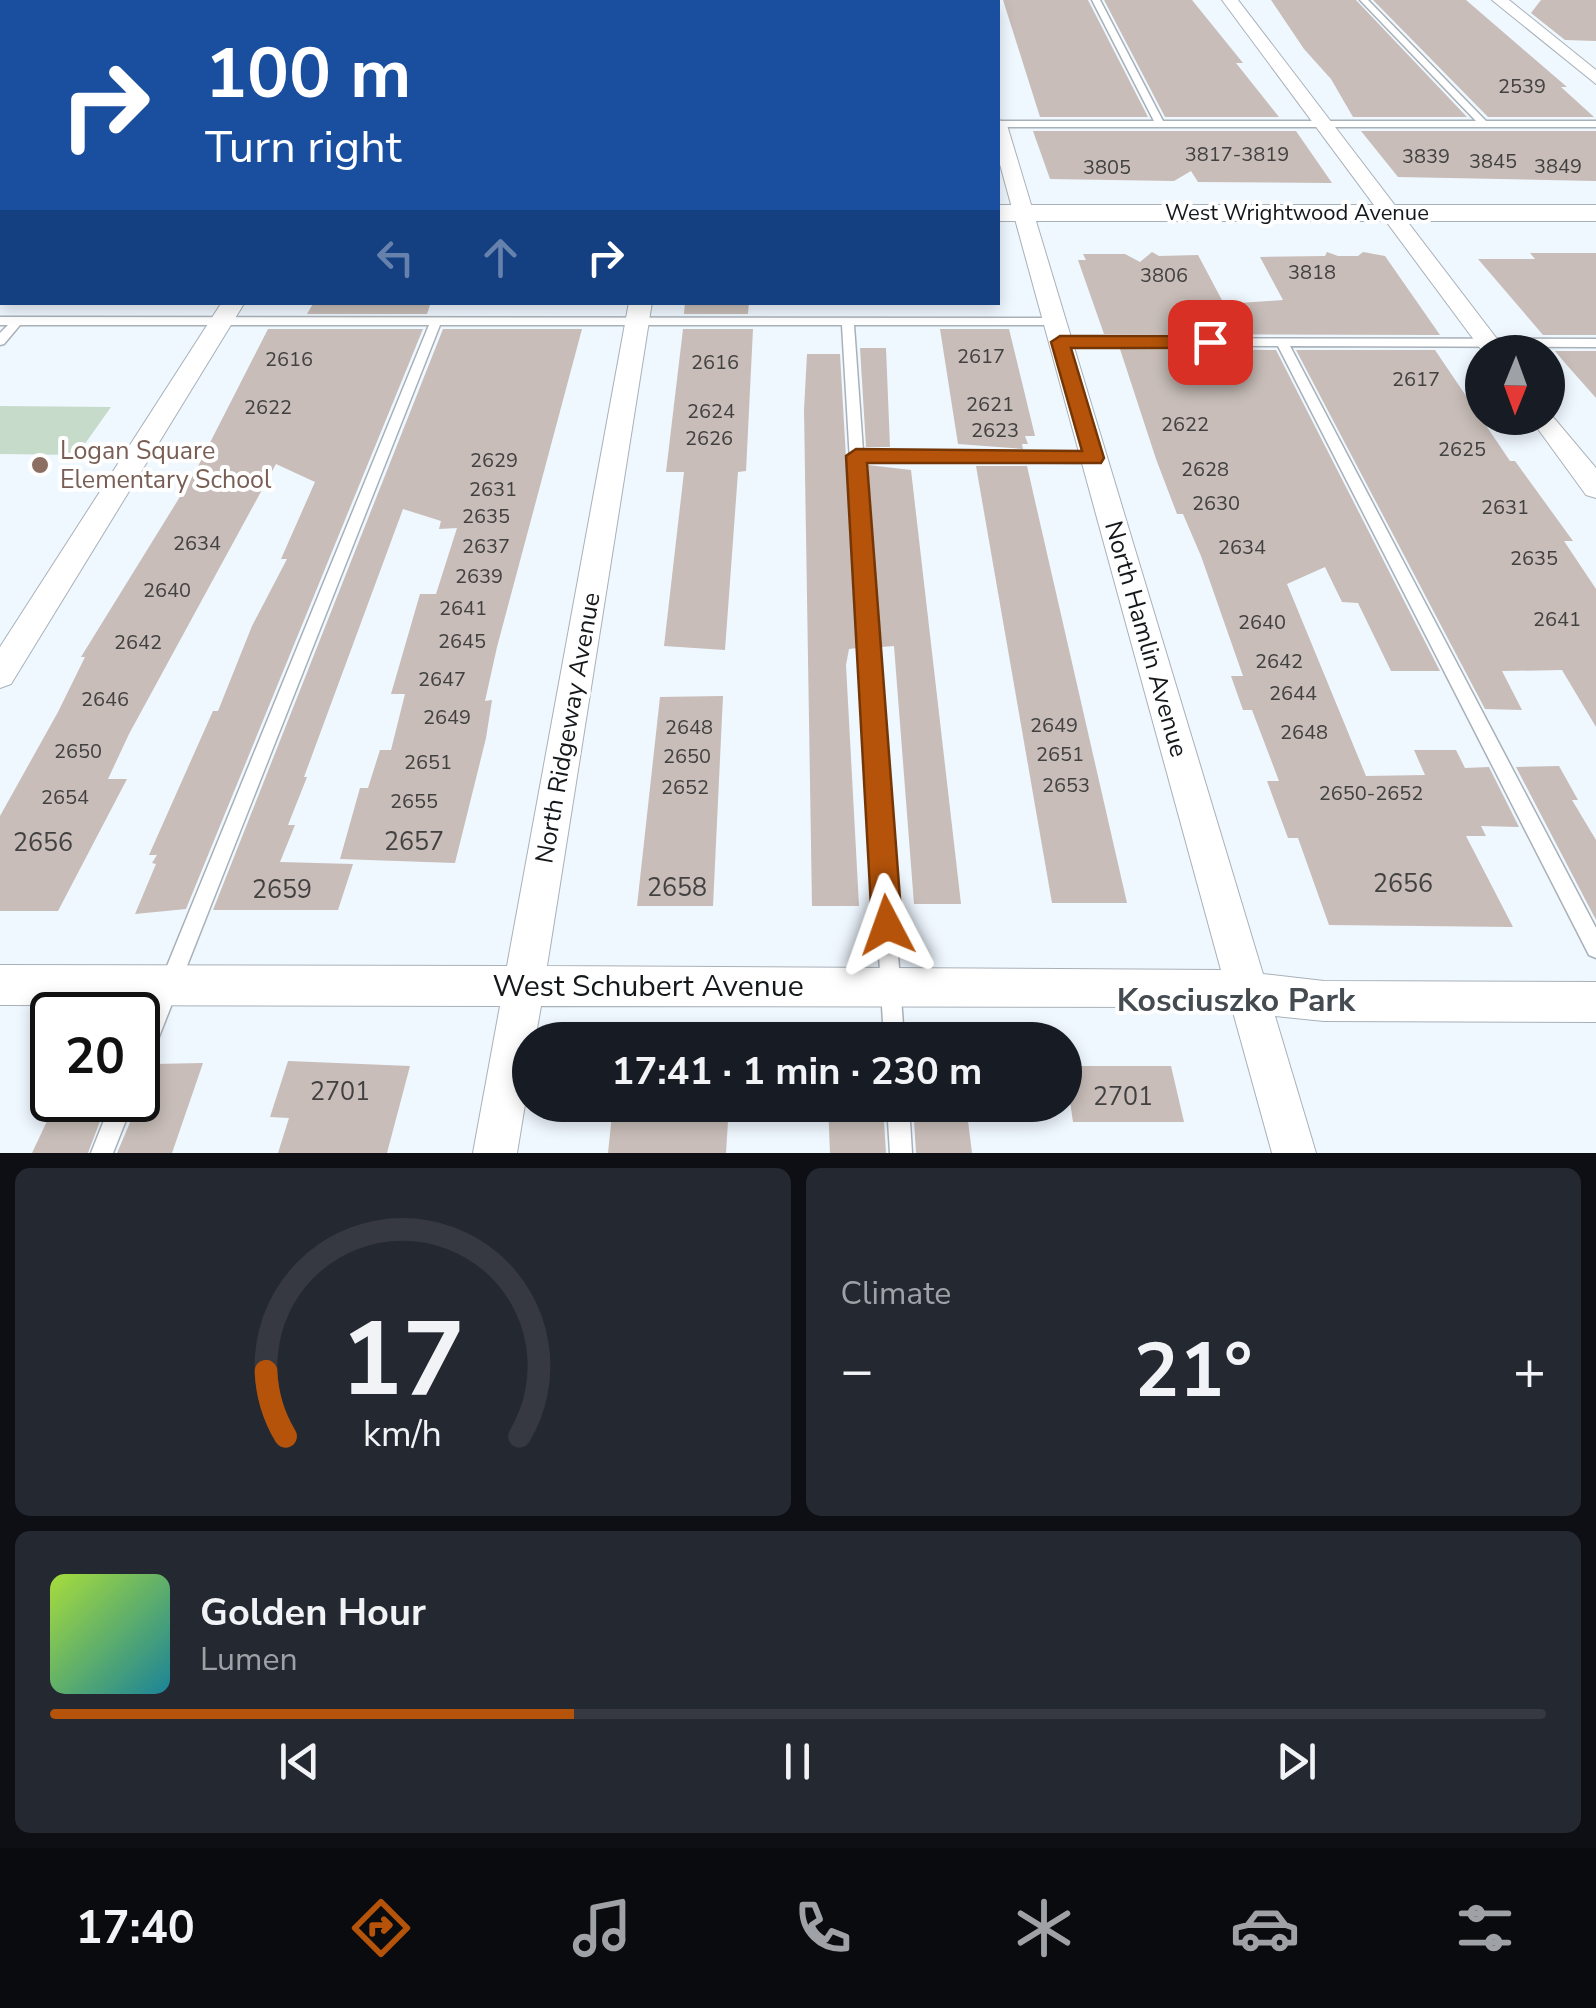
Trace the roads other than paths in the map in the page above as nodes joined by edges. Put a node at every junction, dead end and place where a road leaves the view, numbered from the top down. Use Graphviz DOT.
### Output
graph roads {
  1 [pos="1096,0"];
  2 [pos="1230,0"];
  3 [pos="1364,0"];
  4 [pos="1500,0"];
  5 [pos="1596,79"];
  6 [pos="1000,124"];
  7 [pos="1160,124"];
  8 [pos="1323,124"];
  9 [pos="1484,124"];
  10 [pos="1596,124"];
  11 [pos="1000,139"];
  12 [pos="1010,213"];
  13 [pos="1390,213"];
  14 [pos="1596,213"];
  15 [pos="229,312"];
  16 [pos="639,312"];
  17 [pos="0,320"];
  18 [pos="18,320"];
  19 [pos="436,320"];
  20 [pos="848,321"];
  21 [pos="1057,332"];
  22 [pos="1481,335"];
  23 [pos="0,341"];
  24 [pos="1282,342"];
  25 [pos="1596,344"];
  26 [pos="1565,345"];
  27 [pos="1465,347"];
  28 [pos="1557,435"];
  29 [pos="856,456"];
  30 [pos="1094,458"];
  31 [pos="1596,488"];
  32 [pos="0,674"];
  33 [pos="1596,948"];
  34 [pos="0,985"];
  35 [pos="167,986"];
  36 [pos="524,986"];
  37 [pos="891,987"];
  38 [pos="1248,993"];
  39 [pos="1596,1002"];
  40 [pos="160,1004"];
  41 [pos="893,1022"];
  42 [pos="114,1122"];
  43 [pos="899,1122"];
  44 [pos="102,1153"];
  45 [pos="495,1153"];
  46 [pos="901,1153"];
  47 [pos="1294,1153"];
  1 -- 7 [label="lane"];
  2 -- 8 [label="street"];
  3 -- 9 [label="lane"];
  4 -- 5 [label="street"];
  6 -- 7 [label="lane"];
  7 -- 8 [label="lane"];
  8 -- 9 [label="lane"];
  8 -- 13 [label="street"];
  9 -- 10 [label="lane"];
  11 -- 12 [label="street, North Hamlin Avenue"];
  12 -- 13 [label="street, West Wrightwood Avenue"];
  12 -- 21 [label="street, North Hamlin Avenue"];
  13 -- 14 [label="street, West Wrightwood Avenue"];
  13 -- 22 [label="street"];
  15 -- 18 [label="lane"];
  15 -- 19 [label="lane"];
  15 -- 32 [label="street"];
  16 -- 19 [label="lane"];
  16 -- 20 [label="lane"];
  16 -- 36 [label="street, North Ridgeway Avenue"];
  17 -- 18 [label="lane"];
  18 -- 23 [label="lane"];
  19 -- 35 [label="lane"];
  20 -- 21 [label="lane"];
  20 -- 29 [label="lane"];
  21 -- 24 [label="lane"];
  21 -- 30 [label="street, North Hamlin Avenue"];
  24 -- 27 [label="lane"];
  24 -- 33 [label="lane"];
  25 -- 26 [label="lane"];
  28 -- 31 [label="street"];
  29 -- 30 [label="lane"];
  29 -- 37 [label="lane"];
  30 -- 38 [label="street, North Hamlin Avenue"];
  34 -- 35 [label="street, West Schubert Avenue"];
  35 -- 36 [label="street, West Schubert Avenue"];
  35 -- 40 [label="lane"];
  36 -- 37 [label="street, West Schubert Avenue"];
  36 -- 45 [label="street, North Ridgeway Avenue"];
  37 -- 38 [label="street, West Schubert Avenue"];
  37 -- 41 [label="lane"];
  38 -- 39 [label="street, West Schubert Avenue"];
  38 -- 47 [label="street, North Hamlin Avenue"];
  42 -- 44 [label="lane"];
  43 -- 46 [label="lane"];
}
